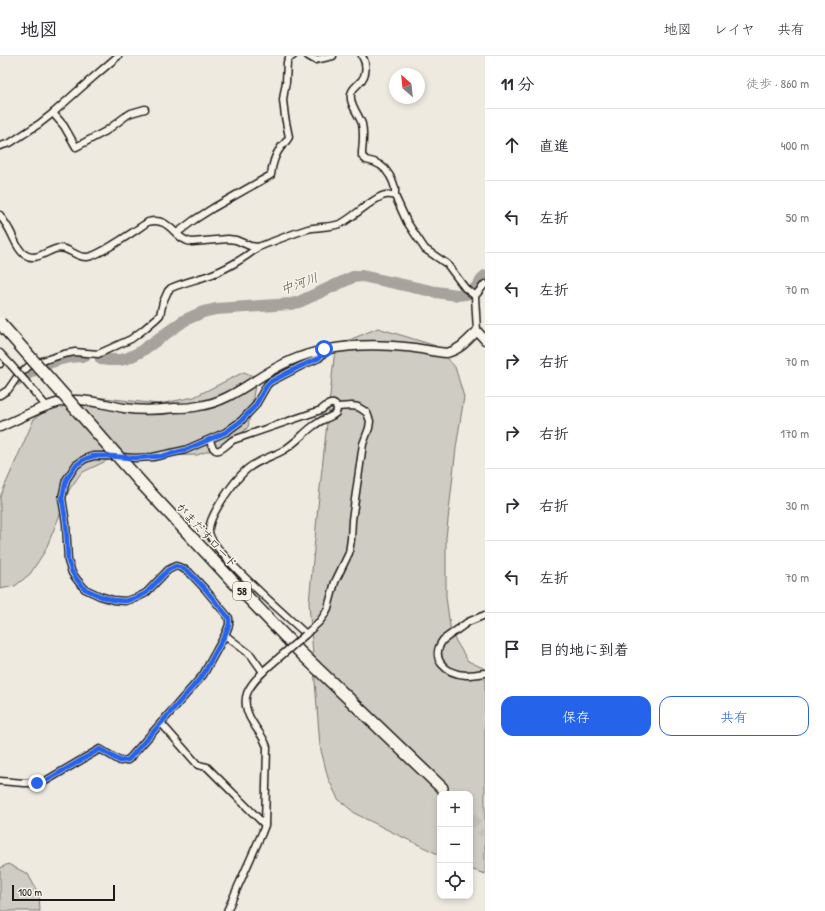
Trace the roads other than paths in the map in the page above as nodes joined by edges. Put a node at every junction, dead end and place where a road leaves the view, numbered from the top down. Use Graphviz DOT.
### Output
graph roads {
  1 [pos="118,56"];
  2 [pos="293,56"];
  3 [pos="308,56"];
  4 [pos="333,56"];
  5 [pos="362,56"];
  6 [pos="145,109"];
  7 [pos="53,113"];
  8 [pos="0,146"];
  9 [pos="395,196"];
  10 [pos="0,215"];
  11 [pos="177,233"];
  12 [pos="258,247"];
  13 [pos="485,284"];
  14 [pos="473,295"];
  15 [pos="0,323"];
  16 [pos="477,331"];
  17 [pos="485,340"];
  18 [pos="324,349"];
  19 [pos="0,353"];
  20 [pos="0,395"];
  21 [pos="47,406"];
  22 [pos="337,407"];
  23 [pos="0,427"];
  24 [pos="210,440"];
  25 [pos="485,615"];
  26 [pos="306,634"];
  27 [pos="225,635"];
  28 [pos="265,670"];
  29 [pos="485,672"];
  30 [pos="161,723"];
  31 [pos="0,781"];
  32 [pos="442,788"];
  33 [pos="265,825"];
  34 [pos="227,911"];
  1 -- 7 [label="street"];
  2 -- 11 [label="street"];
  3 -- 4 [label="street"];
  5 -- 9 [label="street"];
  6 -- 7 [label="street"];
  7 -- 8 [label="street"];
  9 -- 12 [label="street"];
  9 -- 14 [label="street"];
  10 -- 11 [label="street"];
  11 -- 12 [label="street"];
  12 -- 20 [label="street"];
  13 -- 14 [label="street"];
  14 -- 16 [label="street"];
  15 -- 32 [label="highway, がまだすロード / 58, bridge"];
  16 -- 17 [label="street"];
  16 -- 18 [label="street"];
  18 -- 21 [label="street"];
  18 -- 24 [label="street"];
  19 -- 21 [label="street, bridge"];
  21 -- 23 [label="street"];
  22 -- 24 [label="street"];
  22 -- 26 [label="street"];
  22 -- 26 [label="street"];
  24 -- 27 [label="street"];
  25 -- 29 [label="street"];
  26 -- 28 [label="street, bridge"];
  27 -- 28 [label="street"];
  27 -- 30 [label="street"];
  28 -- 33 [label="street"];
  30 -- 31 [label="street"];
  30 -- 33 [label="street"];
  33 -- 34 [label="street"];
}
